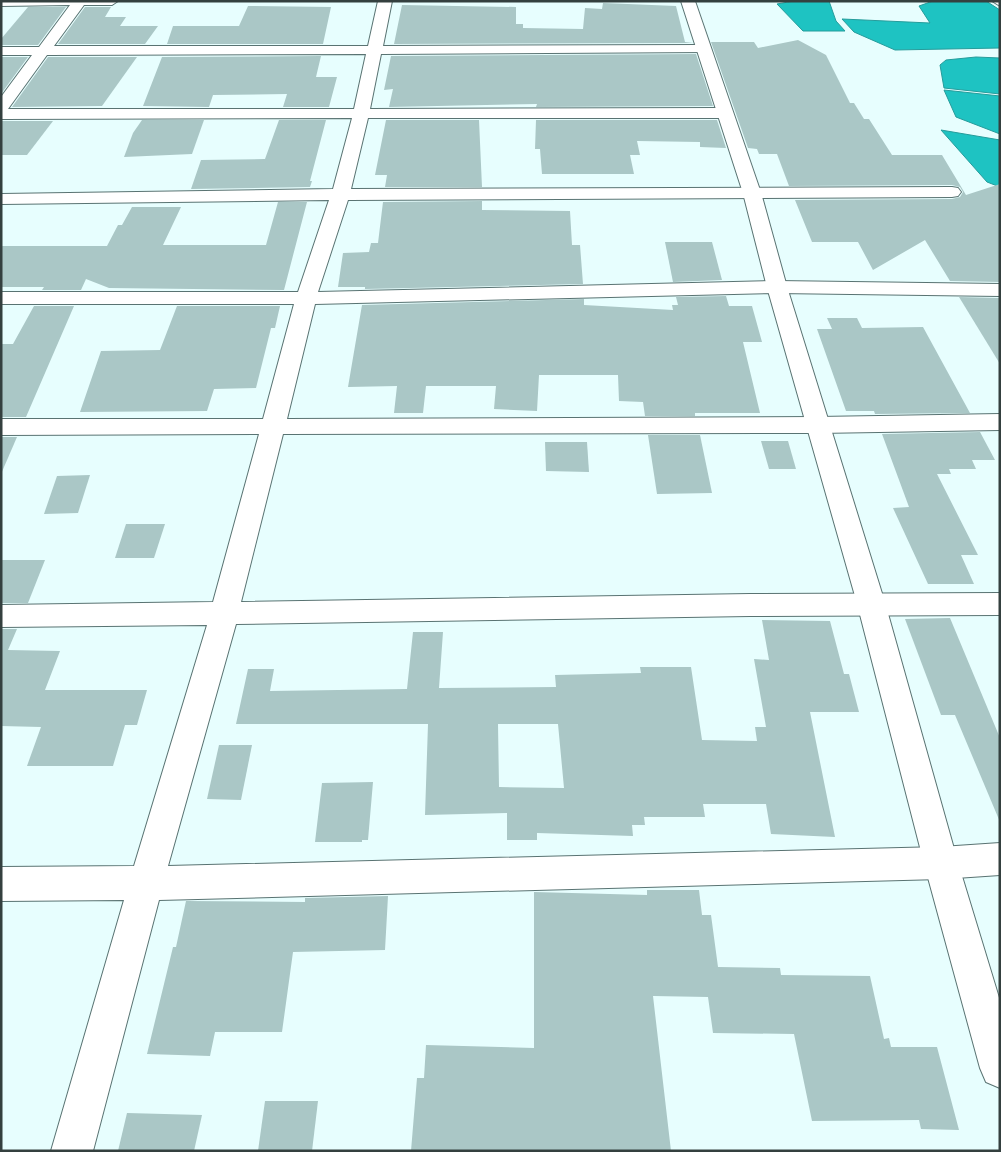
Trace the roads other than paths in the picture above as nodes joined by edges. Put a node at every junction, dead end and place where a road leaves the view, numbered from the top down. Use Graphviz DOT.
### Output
graph roads {
  1 [pos="80,1"];
  2 [pos="112,1"];
  3 [pos="385,1"];
  4 [pos="688,1"];
  5 [pos="1,2"];
  6 [pos="43,50"];
  7 [pos="374,50"];
  8 [pos="704,50"];
  9 [pos="1,51"];
  10 [pos="1,108"];
  11 [pos="725,113"];
  12 [pos="1,114"];
  13 [pos="361,114"];
  14 [pos="952,192"];
  15 [pos="752,193"];
  16 [pos="340,196"];
  17 [pos="1,199"];
  18 [pos="777,287"];
  19 [pos="1000,290"];
  20 [pos="1,298"];
  21 [pos="306,298"];
  22 [pos="1000,422"];
  23 [pos="818,425"];
  24 [pos="273,426"];
  25 [pos="1,427"];
  26 [pos="871,604"];
  27 [pos="1000,604"];
  28 [pos="224,615"];
  29 [pos="1,616"];
  30 [pos="1000,859"];
  31 [pos="941,863"];
  32 [pos="146,882"];
  33 [pos="1,884"];
  34 [pos="1000,1068"];
  35 [pos="72,1151"];
  1 -- 2 [label="street"];
  1 -- 5 [label="street"];
  1 -- 6 [label="street"];
  3 -- 7 [label="street"];
  4 -- 8 [label="street"];
  6 -- 7 [label="street"];
  6 -- 9 [label="street"];
  6 -- 10 [label="street"];
  7 -- 8 [label="street"];
  7 -- 13 [label="street"];
  8 -- 11 [label="street"];
  11 -- 13 [label="street"];
  11 -- 15 [label="street"];
  12 -- 13 [label="street"];
  13 -- 16 [label="street"];
  14 -- 15 [label="street"];
  15 -- 16 [label="street"];
  15 -- 18 [label="street"];
  16 -- 17 [label="street"];
  16 -- 21 [label="street"];
  18 -- 19 [label="street"];
  18 -- 21 [label="street"];
  18 -- 23 [label="street"];
  20 -- 21 [label="street"];
  21 -- 24 [label="street"];
  22 -- 23 [label="street"];
  23 -- 24 [label="street"];
  23 -- 26 [label="street"];
  24 -- 25 [label="street"];
  24 -- 28 [label="street"];
  26 -- 27 [label="street"];
  26 -- 28 [label="street"];
  26 -- 31 [label="street"];
  28 -- 29 [label="street"];
  28 -- 32 [label="street"];
  30 -- 31 [label="street"];
  31 -- 32 [label="street"];
  31 -- 34 [label="street"];
  32 -- 33 [label="street"];
  32 -- 35 [label="street"];
}
